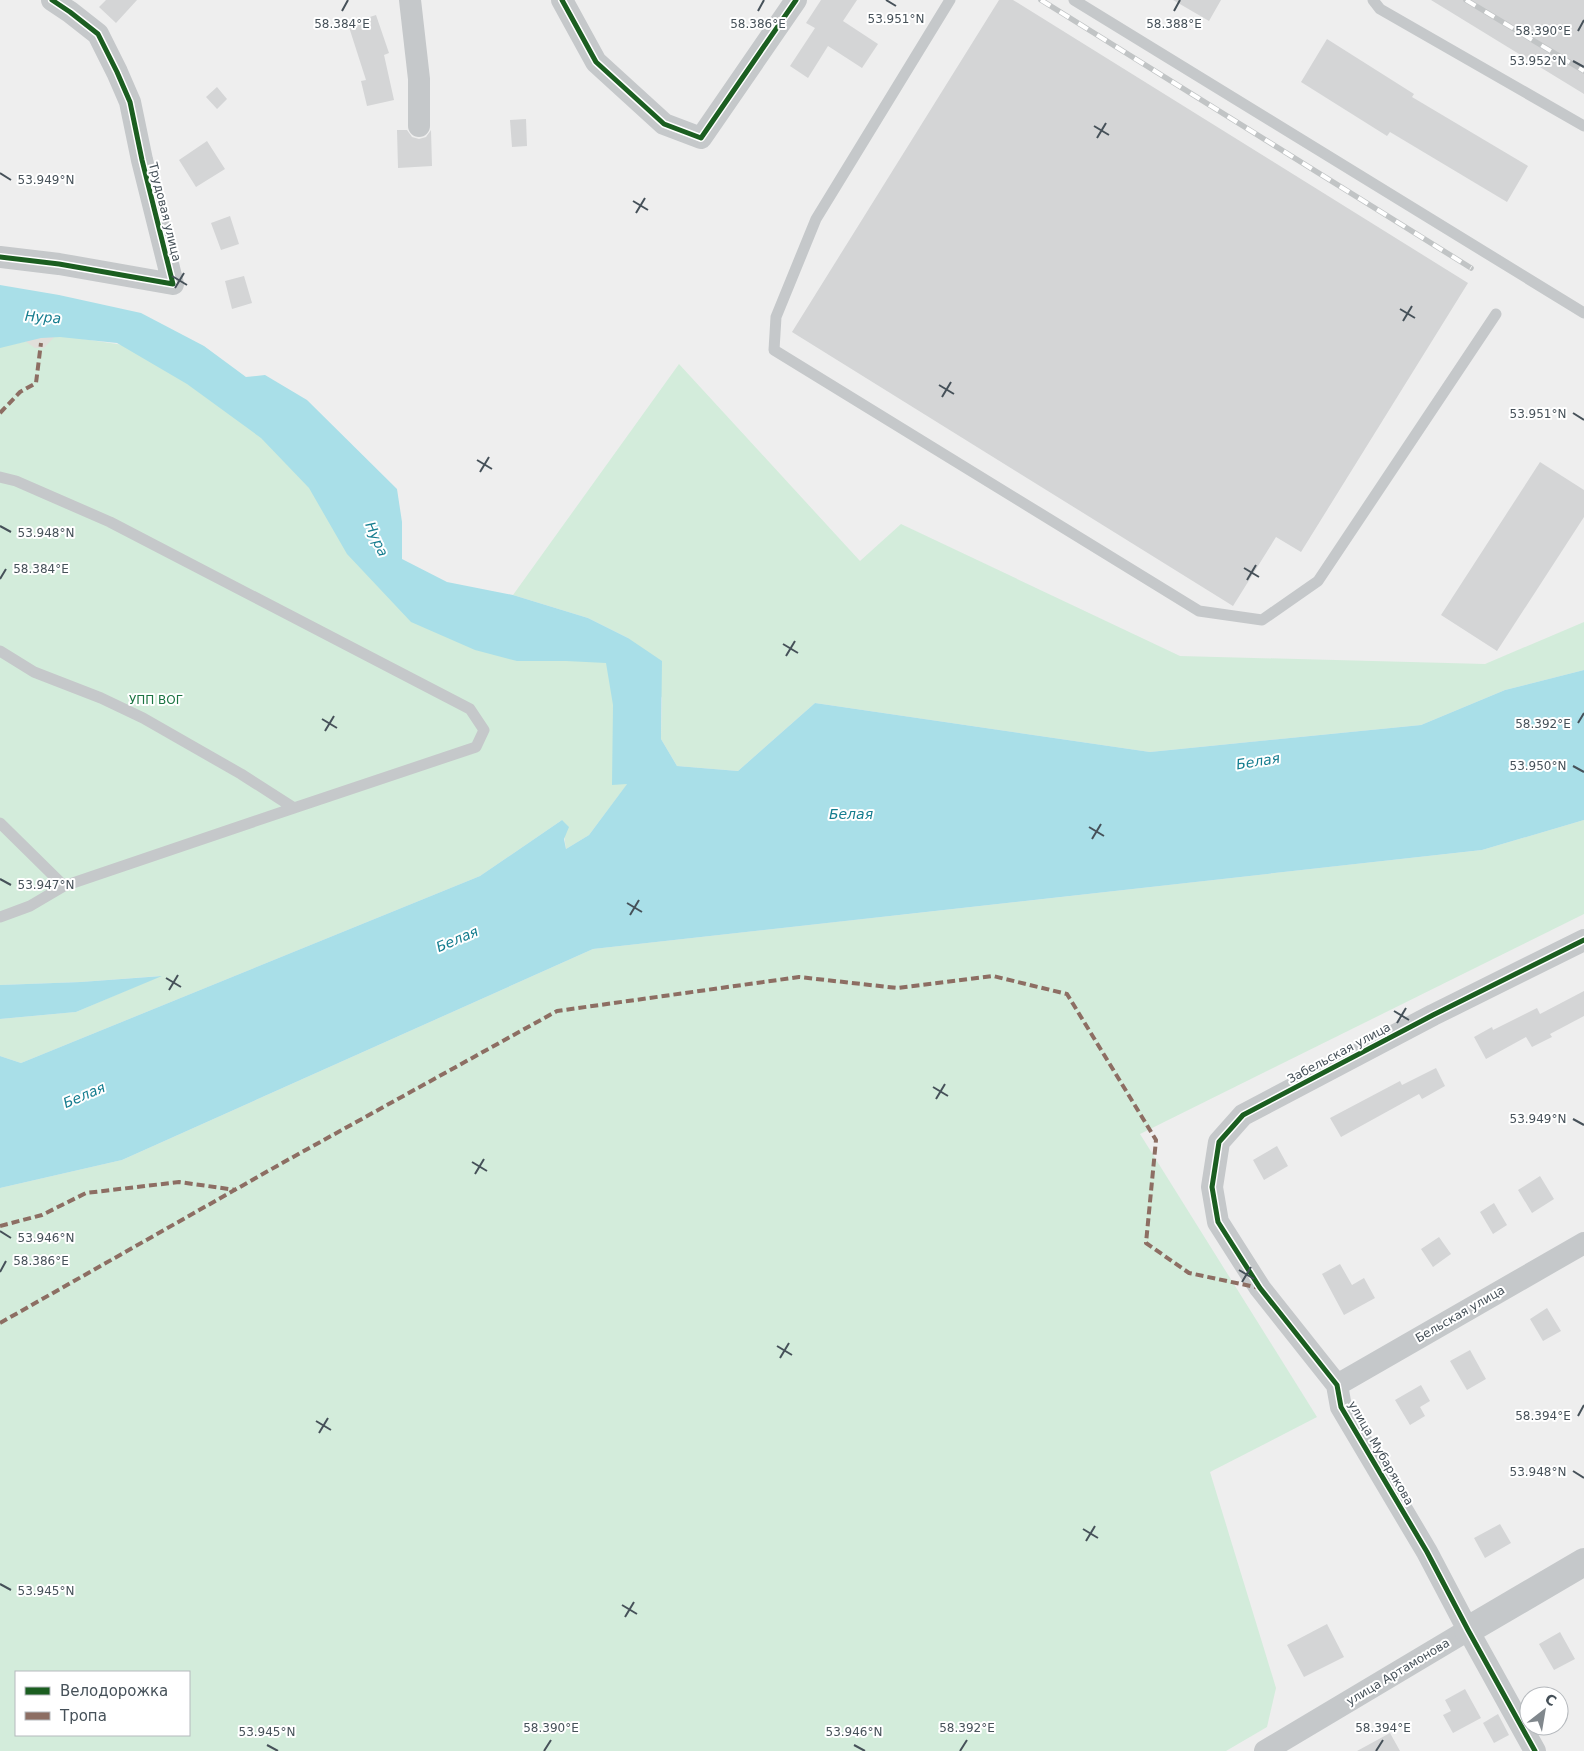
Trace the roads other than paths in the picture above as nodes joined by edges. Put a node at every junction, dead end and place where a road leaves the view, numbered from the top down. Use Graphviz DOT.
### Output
graph roads {
  1 [pos="52,0"];
  2 [pos="410,0"];
  3 [pos="562,0"];
  4 [pos="796,0"];
  5 [pos="950,0"];
  6 [pos="1074,0"];
  7 [pos="1373,0"];
  8 [pos="419,126"];
  9 [pos="1584,126"];
  10 [pos="0,257"];
  11 [pos="1584,313"];
  12 [pos="1496,314"];
  13 [pos="0,477"];
  14 [pos="0,651"];
  15 [pos="294,808"];
  16 [pos="0,823"];
  17 [pos="64,886"];
  18 [pos="0,917"];
  19 [pos="1584,940"];
  20 [pos="1219,1142"];
  21 [pos="1584,1244"];
  22 [pos="1337,1385"];
  23 [pos="1584,1562"];
  24 [pos="1468,1630"];
  25 [pos="1270,1750"];
  26 [pos="1535,1751"];
  1 -- 10 [label="street, Трудовая улица"];
  2 -- 8 [label="street"];
  3 -- 4 [label="street"];
  5 -- 12 [label="lane"];
  6 -- 11 [label="lane"];
  7 -- 9 [label="lane"];
  13 -- 15 [label="lane"];
  14 -- 15 [label="lane"];
  15 -- 17 [label="lane"];
  16 -- 17 [label="lane"];
  17 -- 18 [label="lane"];
  19 -- 20 [label="street, Забельская улица"];
  20 -- 22 [label="street, улица Мубарякова"];
  21 -- 22 [label="street, Бельская улица"];
  22 -- 24 [label="street, улица Мубарякова"];
  23 -- 24 [label="street, улица Артамонова"];
  24 -- 25 [label="street, улица Артамонова"];
  24 -- 26 [label="street, улица Мубарякова"];
}
